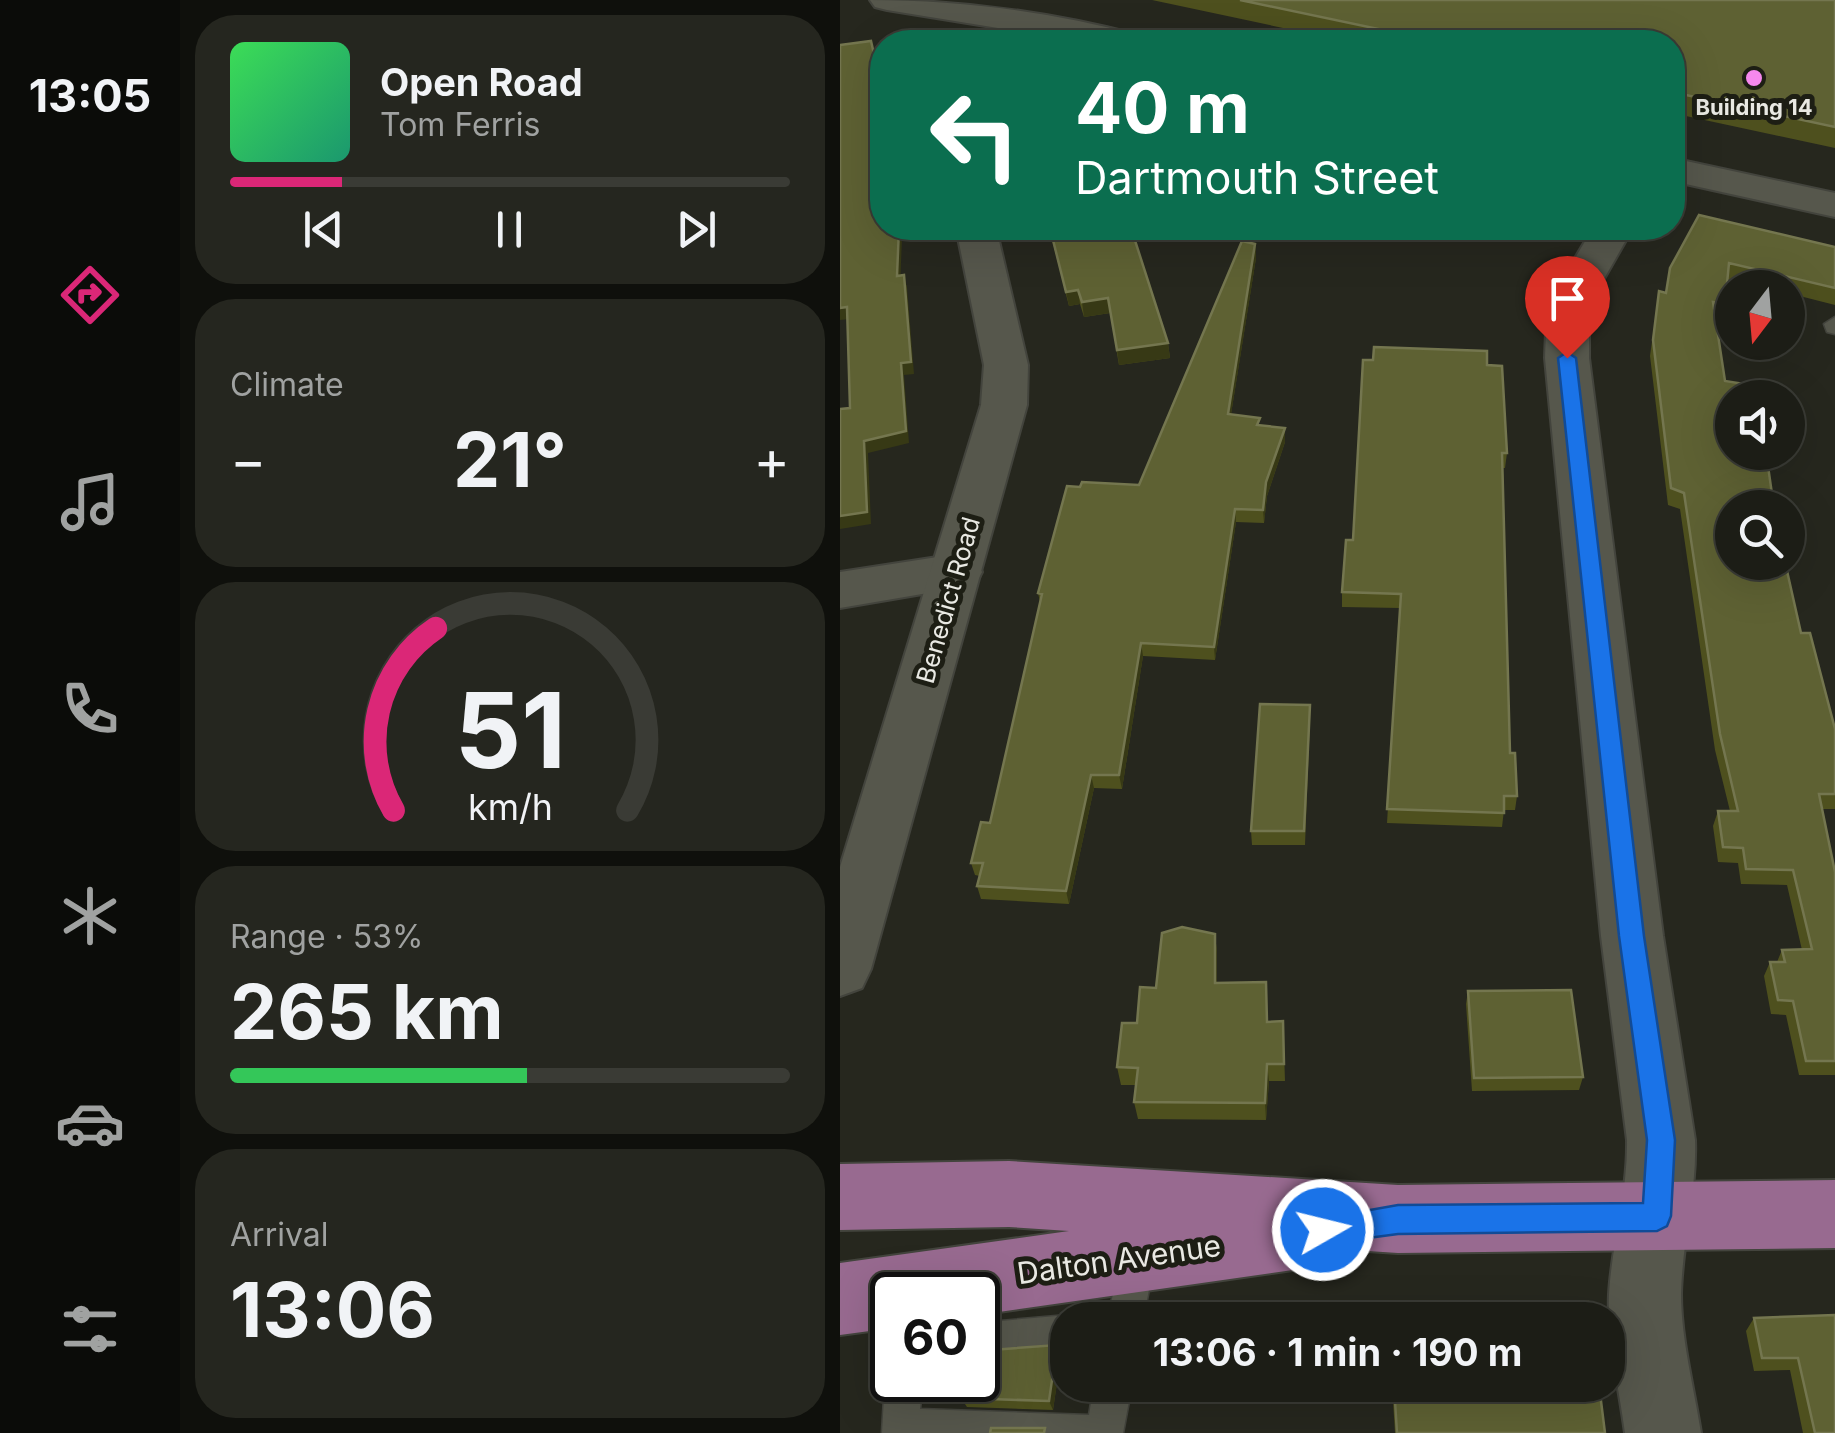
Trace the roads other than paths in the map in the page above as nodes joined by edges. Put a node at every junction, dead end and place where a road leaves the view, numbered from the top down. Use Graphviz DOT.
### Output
graph roads {
  1 [pos="887,0"];
  2 [pos="945,8"];
  3 [pos="948,30"];
  4 [pos="1063,30"];
  5 [pos="1685,172"];
  6 [pos="1835,206"];
  7 [pos="979,240"];
  8 [pos="1605,240"];
  9 [pos="957,572"];
  10 [pos="840,590"];
  11 [pos="840,969"];
  12 [pos="840,1197"];
  13 [pos="1835,1214"];
  14 [pos="1657,1216"];
  15 [pos="1398,1220"];
  16 [pos="1131,1289"];
  17 [pos="1000,1291"];
  18 [pos="870,1296"];
  19 [pos="840,1299"];
  20 [pos="1050,1335"];
  21 [pos="1000,1339"];
  22 [pos="901,1402"];
  23 [pos="1110,1402"];
  24 [pos="896,1431"];
  25 [pos="1087,1433"];
  26 [pos="1104,1433"];
  27 [pos="1664,1433"];
  1 -- 2 [label="street"];
  2 -- 3 [label="street"];
  2 -- 4 [label="street"];
  5 -- 6 [label="street"];
  7 -- 9 [label="street, Benedict Road"];
  8 -- 14 [label="street"];
  9 -- 10 [label="street"];
  9 -- 11 [label="street, Benedict Road"];
  12 -- 15 [label="main road, Dalton Avenue"];
  13 -- 14 [label="main road, Dalton Avenue"];
  14 -- 15 [label="main road, Dalton Avenue"];
  14 -- 27 [label="street"];
  15 -- 16 [label="main road, Dalton Avenue"];
  16 -- 17 [label="main road, Dalton Avenue"];
  18 -- 19 [label="main road, Dalton Avenue"];
  20 -- 21 [label="lane"];
  22 -- 24 [label="lane"];
  23 -- 26 [label="lane"];
  24 -- 25 [label="lane"];
}
